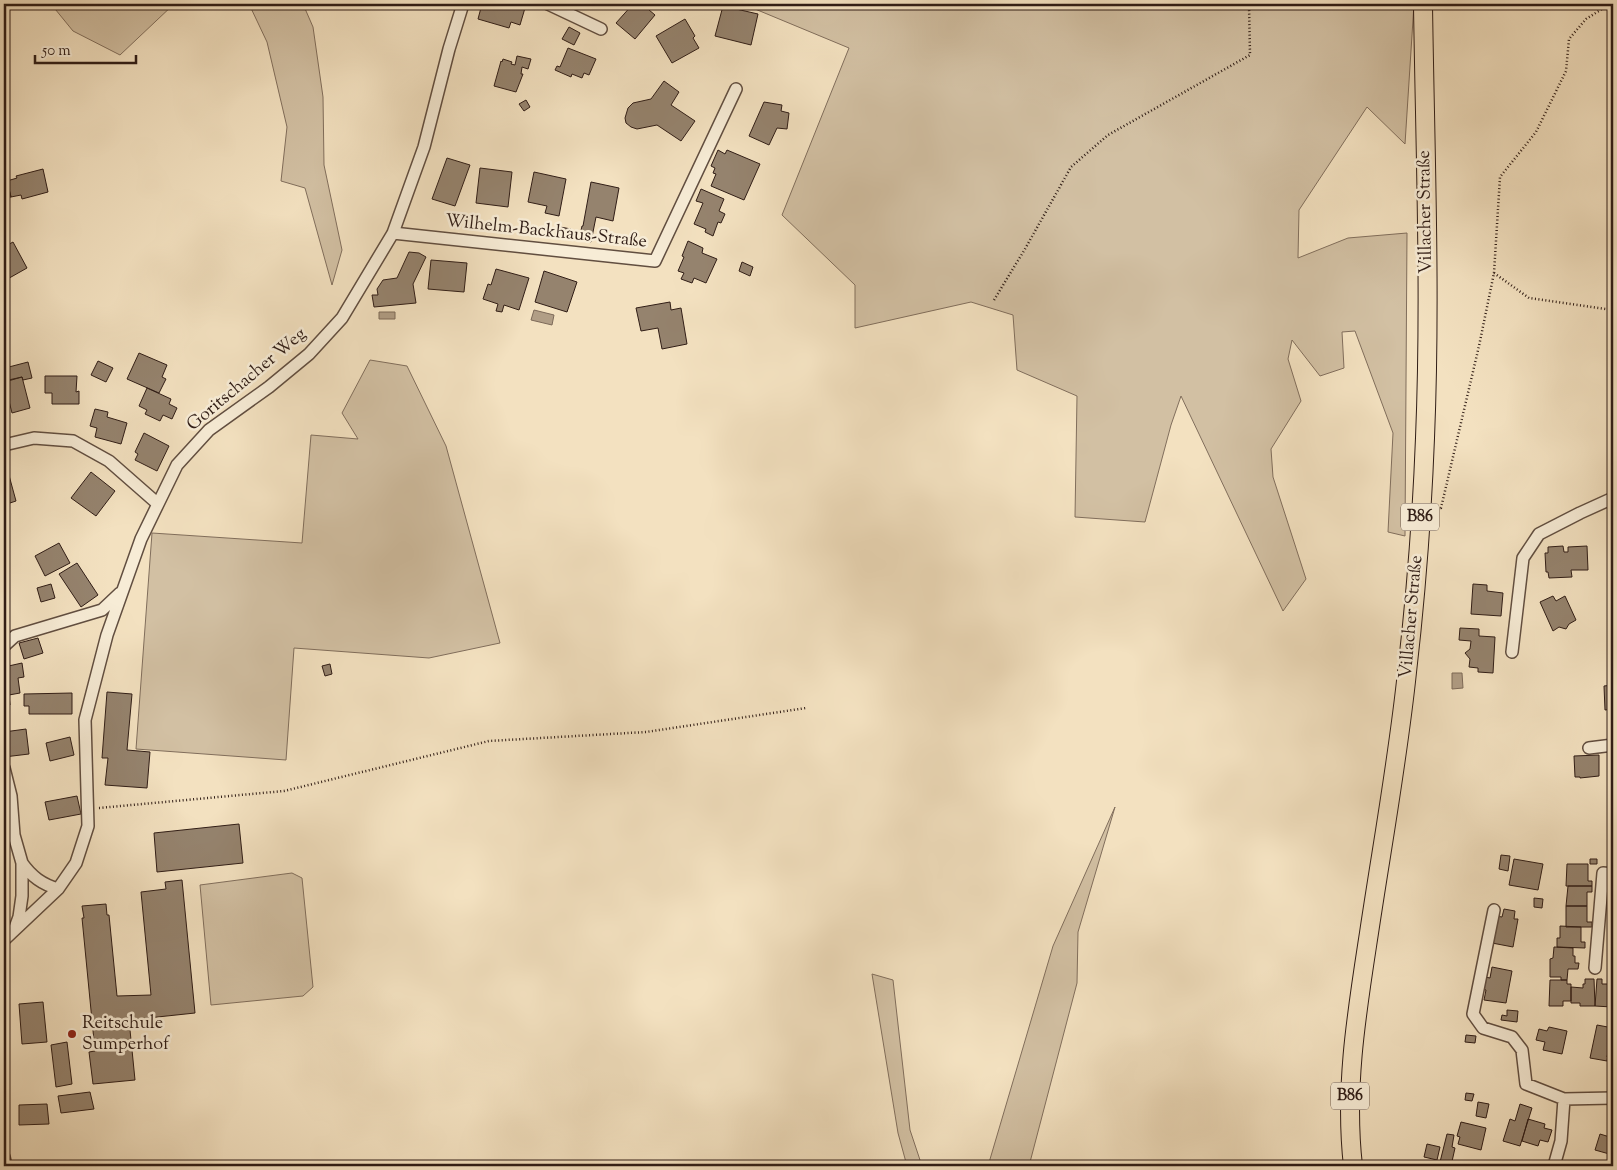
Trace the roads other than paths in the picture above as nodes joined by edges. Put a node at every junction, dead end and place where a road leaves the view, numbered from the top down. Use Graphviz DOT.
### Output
graph roads {
  1 [pos="463,4"];
  2 [pos="548,4"];
  3 [pos="1424,4"];
  4 [pos="601,29"];
  5 [pos="736,89"];
  6 [pos="393,233"];
  7 [pos="4,445"];
  8 [pos="1613,498"];
  9 [pos="158,504"];
  10 [pos="122,591"];
  11 [pos="4,646"];
  12 [pos="1512,652"];
  13 [pos="1613,745"];
  14 [pos="1589,748"];
  15 [pos="4,768"];
  16 [pos="22,863"];
  17 [pos="1613,874"];
  18 [pos="58,889"];
  19 [pos="1494,910"];
  20 [pos="8,936"];
  21 [pos="1595,968"];
  22 [pos="1613,1098"];
  23 [pos="1564,1099"];
  24 [pos="4,1157"];
  25 [pos="6,1166"];
  26 [pos="1353,1166"];
  27 [pos="1554,1166"];
  1 -- 6 [label="street, Goritschacher Weg"];
  2 -- 4 [label="street"];
  3 -- 26 [label="main road, Villacher Straße / B86"];
  5 -- 6 [label="street, Wilhelm-Backhaus-Straße"];
  6 -- 9 [label="street, Goritschacher Weg"];
  7 -- 9 [label="street"];
  8 -- 12 [label="street"];
  9 -- 10 [label="street, Goritschacher Weg"];
  10 -- 11 [label="street"];
  10 -- 18 [label="street, Goritschacher Weg"];
  13 -- 14 [label="street"];
  15 -- 16 [label="street"];
  16 -- 18 [label="street"];
  16 -- 20 [label="street"];
  17 -- 21 [label="street"];
  18 -- 20 [label="street, Goritschacher Weg"];
  19 -- 23 [label="street"];
  22 -- 23 [label="street"];
  23 -- 27 [label="street"];
  24 -- 25 [label="street"];
}
